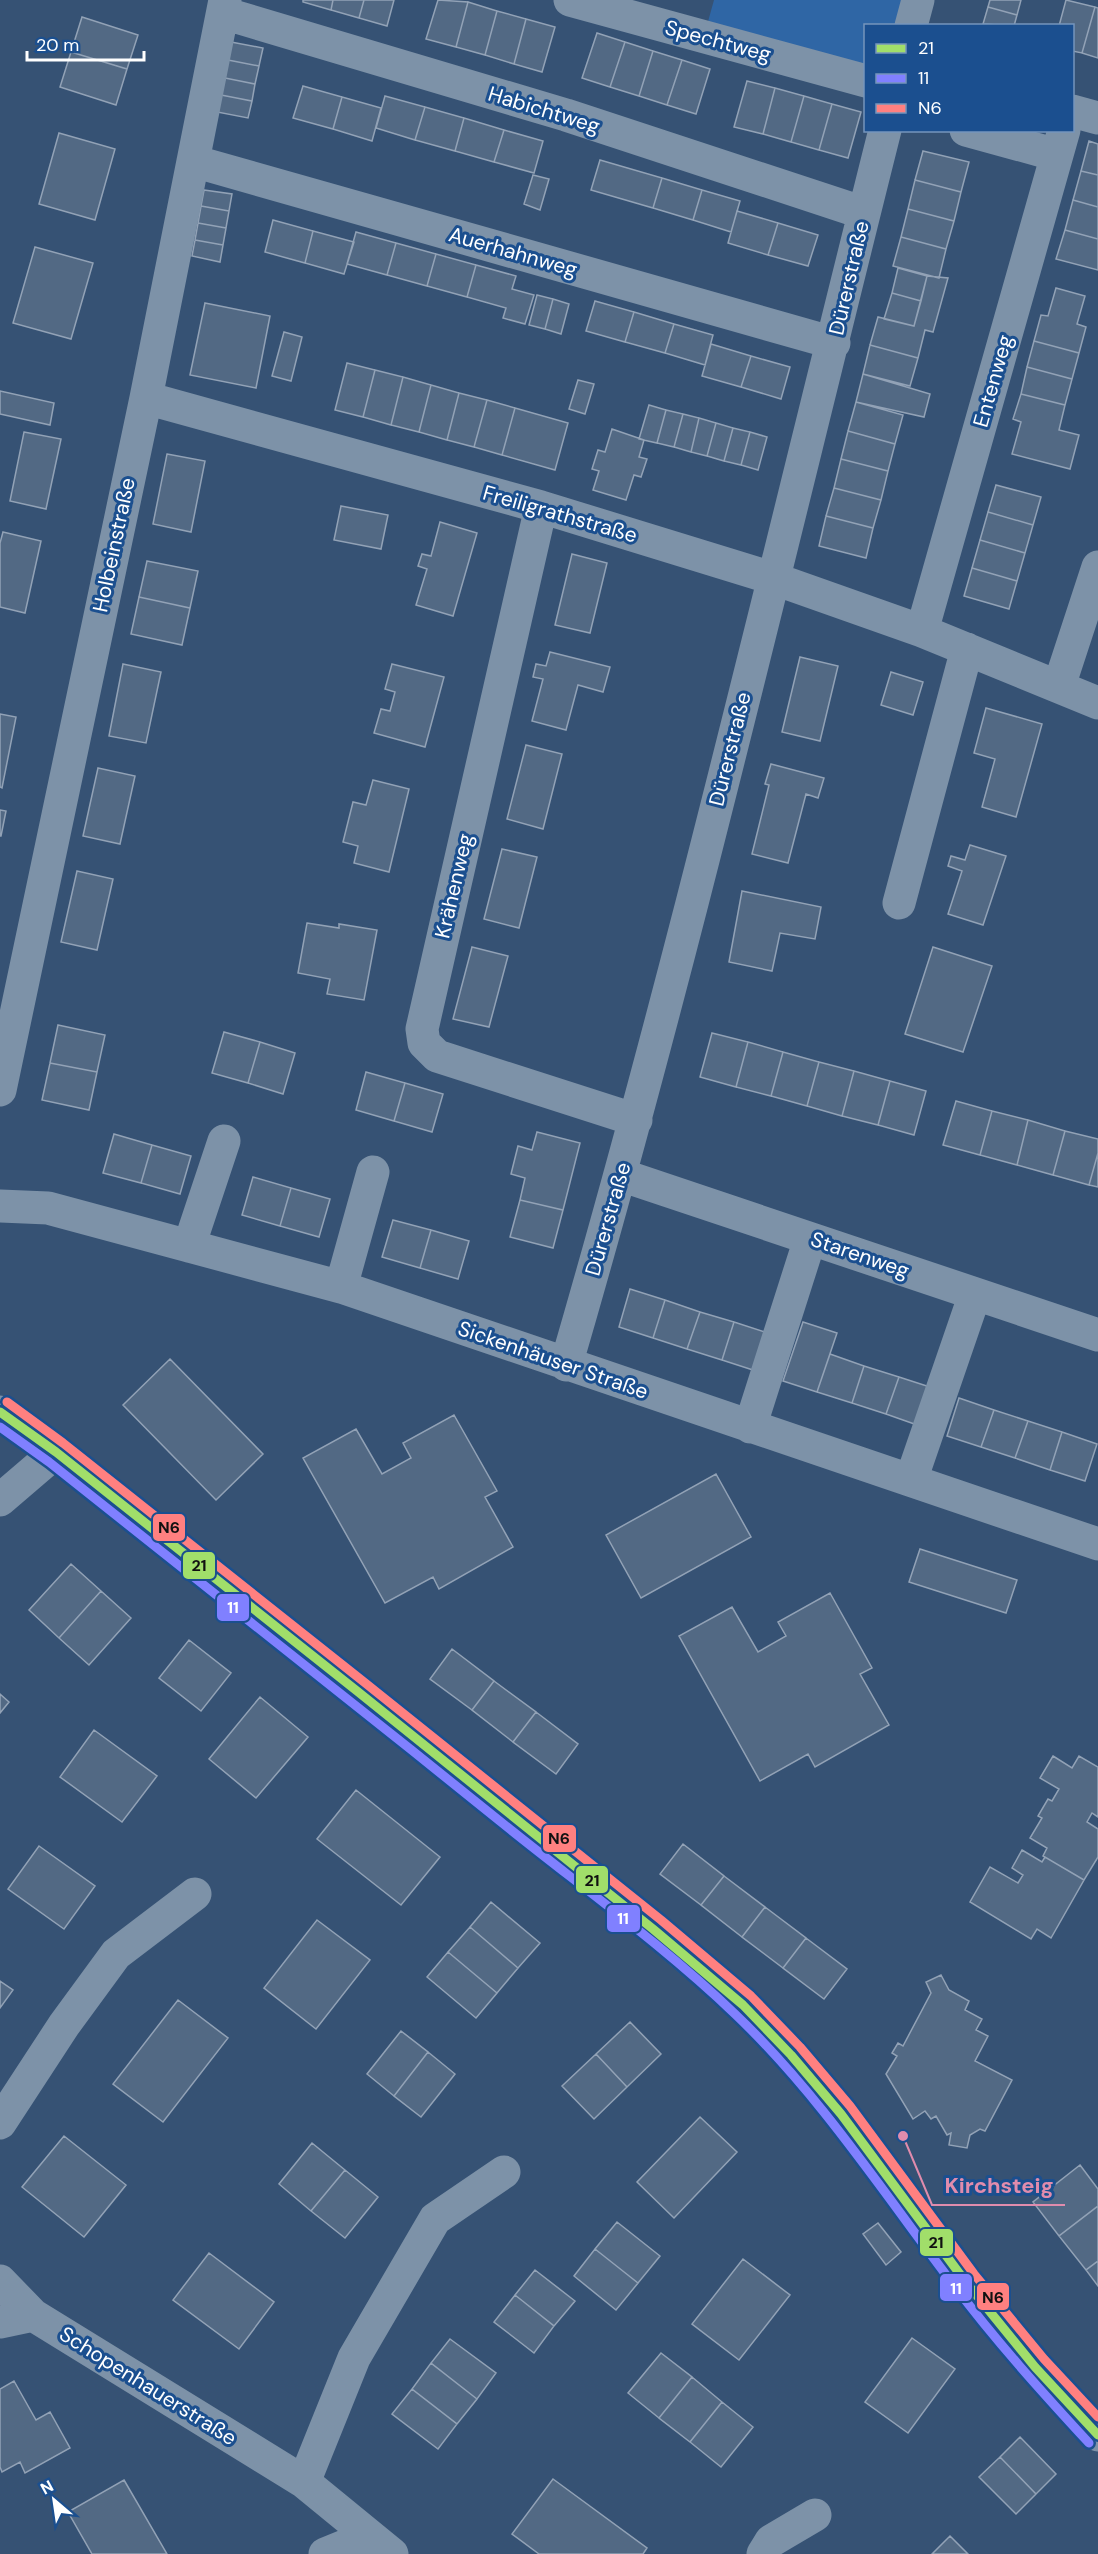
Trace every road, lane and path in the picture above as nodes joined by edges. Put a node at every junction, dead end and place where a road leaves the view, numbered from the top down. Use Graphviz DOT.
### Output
graph roads {
  1 [pos="570,0"];
  2 [pos="918,0"];
  3 [pos="224,6"];
  4 [pos="912,24"];
  5 [pos="864,80"];
  6 [pos="1074,112"];
  7 [pos="1098,118"];
  8 [pos="884,132"];
  9 [pos="980,132"];
  10 [pos="1060,143"];
  11 [pos="192,161"];
  12 [pos="864,213"];
  13 [pos="834,343"];
  14 [pos="146,398"];
  15 [pos="541,507"];
  16 [pos="1098,567"];
  17 [pos="772,578"];
  18 [pos="922,631"];
  19 [pos="967,649"];
  20 [pos="1059,686"];
  21 [pos="1098,703"];
  22 [pos="899,903"];
  23 [pos="0,1090"];
  24 [pos="636,1120"];
  25 [pos="224,1141"];
  26 [pos="373,1172"];
  27 [pos="621,1175"];
  28 [pos="0,1206"];
  29 [pos="810,1239"];
  30 [pos="189,1246"];
  31 [pos="341,1287"];
  32 [pos="975,1294"];
  33 [pos="1098,1335"];
  34 [pos="566,1365"];
  35 [pos="0,1412"];
  36 [pos="750,1426"];
  37 [pos="56,1452"];
  38 [pos="911,1480"];
  39 [pos="0,1500"];
  40 [pos="1098,1544"];
  41 [pos="195,1894"];
  42 [pos="0,2122"];
  43 [pos="504,2172"];
  44 [pos="0,2281"];
  45 [pos="33,2315"];
  46 [pos="0,2322"];
  47 [pos="1098,2435"];
  48 [pos="304,2482"];
  49 [pos="815,2515"];
  50 [pos="380,2545"];
  51 [pos="326,2554"];
  52 [pos="763,2554"];
  1 -- 5 [label="street, Spechtweg"];
  2 -- 4 [label="street"];
  3 -- 11 [label="street, Holbeinstraße"];
  3 -- 12 [label="street, Habichtweg"];
  6 -- 7 [label="street"];
  8 -- 12 [label="street, Dürerstraße"];
  9 -- 10 [label="street"];
  10 -- 18 [label="street, Entenweg"];
  11 -- 13 [label="street, Auerhahnweg"];
  11 -- 14 [label="street, Holbeinstraße"];
  12 -- 13 [label="street, Dürerstraße"];
  13 -- 17 [label="street, Dürerstraße"];
  14 -- 15 [label="street, Freiligrathstraße"];
  14 -- 23 [label="street, Holbeinstraße"];
  15 -- 17 [label="street, Freiligrathstraße"];
  15 -- 24 [label="street, Krähenweg"];
  16 -- 20 [label="street"];
  17 -- 18 [label="street, Freiligrathstraße"];
  17 -- 24 [label="street, Dürerstraße"];
  18 -- 19 [label="street, Freiligrathstraße"];
  19 -- 20 [label="street, Freiligrathstraße"];
  19 -- 22 [label="street"];
  20 -- 21 [label="street, Freiligrathstraße"];
  24 -- 27 [label="street, Dürerstraße"];
  25 -- 30 [label="street"];
  26 -- 31 [label="street"];
  27 -- 29 [label="street, Starenweg"];
  27 -- 34 [label="street, Dürerstraße"];
  28 -- 30 [label="street, Sickenhäuser Straße"];
  29 -- 32 [label="street, Starenweg"];
  29 -- 36 [label="street"];
  30 -- 31 [label="street, Sickenhäuser Straße"];
  31 -- 34 [label="street, Sickenhäuser Straße"];
  32 -- 33 [label="street, Starenweg"];
  32 -- 38 [label="street"];
  34 -- 36 [label="street, Sickenhäuser Straße"];
  35 -- 37 [label="street"];
  36 -- 38 [label="street, Sickenhäuser Straße"];
  37 -- 39 [label="street"];
  37 -- 47 [label="street"];
  38 -- 40 [label="street, Sickenhäuser Straße"];
  41 -- 42 [label="street"];
  43 -- 48 [label="street"];
  44 -- 45 [label="street, Schopenhauerstraße"];
  45 -- 46 [label="street"];
  45 -- 48 [label="street, Schopenhauerstraße"];
  48 -- 50 [label="street, Schopenhauerstraße"];
  49 -- 52 [label="street"];
  50 -- 51 [label="street, Schopenhauerstraße"];
}
